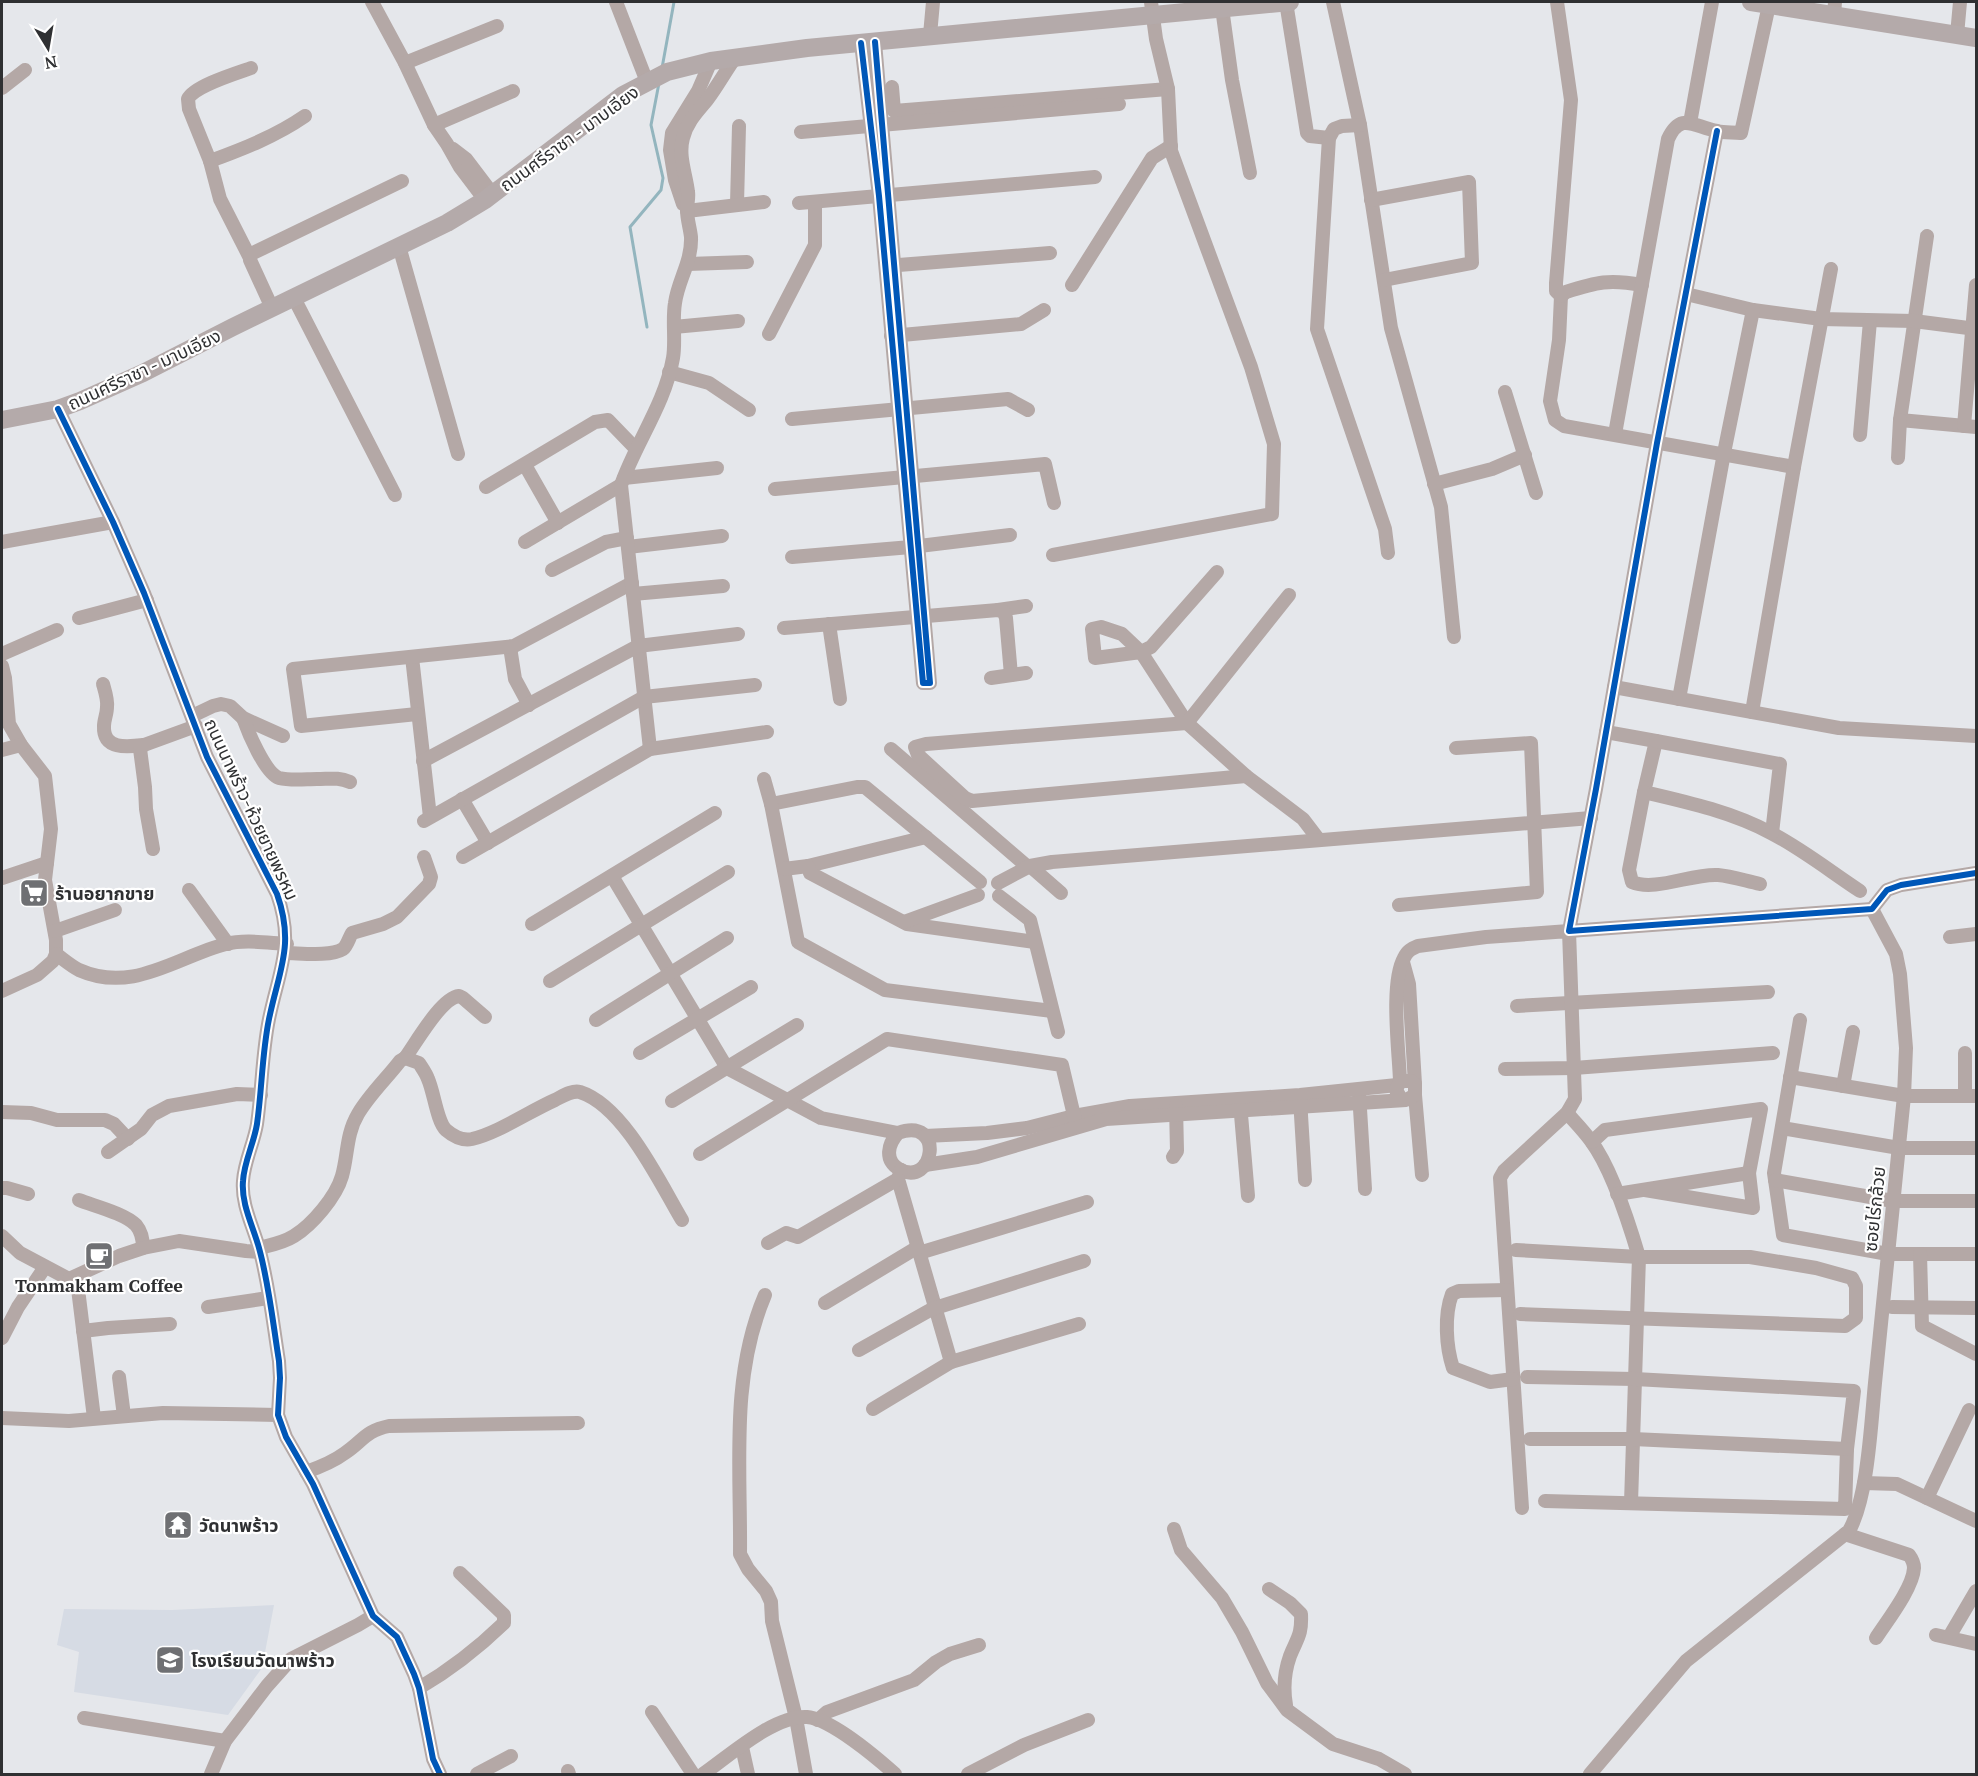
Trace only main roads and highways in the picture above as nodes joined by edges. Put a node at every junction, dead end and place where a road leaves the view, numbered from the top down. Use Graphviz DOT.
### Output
graph roads {
  1 [pos="1288,2"];
  2 [pos="1760,3"];
  3 [pos="1152,8"];
  4 [pos="1834,8"];
  5 [pos="1977,38"];
  6 [pos="2,420"];
  1 -- 3 [label="main road, ถนนศรีราชา - มาบเอียง"];
  2 -- 4 [label="main road"];
  3 -- 6 [label="main road, ถนนศรีราชา - มาบเอียง"];
  4 -- 5 [label="main road"];
}
